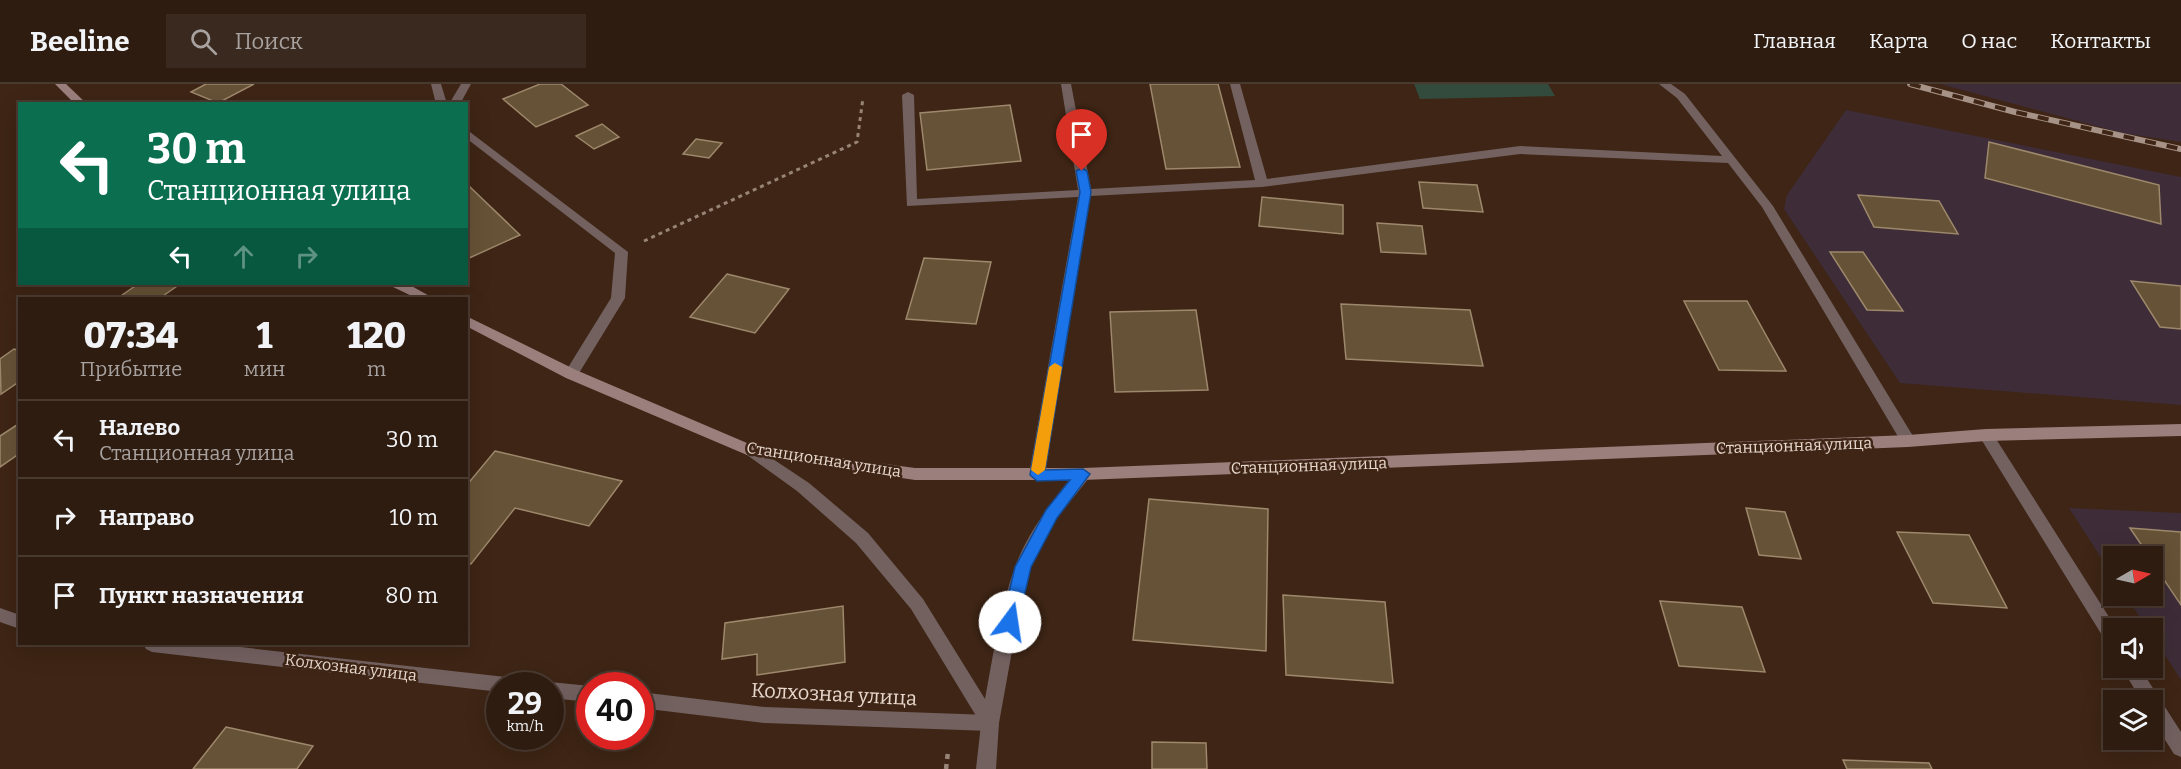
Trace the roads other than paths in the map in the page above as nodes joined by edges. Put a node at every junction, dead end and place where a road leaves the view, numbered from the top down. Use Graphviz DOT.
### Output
graph roads {
  1 [pos="60,84"];
  2 [pos="436,84"];
  3 [pos="466,84"];
  4 [pos="1066,84"];
  5 [pos="1234,84"];
  6 [pos="1664,84"];
  7 [pos="908,95"];
  8 [pos="80,102"];
  9 [pos="441,102"];
  10 [pos="455,102"];
  11 [pos="468,134"];
  12 [pos="1731,160"];
  13 [pos="1262,183"];
  14 [pos="1085,192"];
  15 [pos="400,285"];
  16 [pos="424,297"];
  17 [pos="468,321"];
  18 [pos="571,374"];
  19 [pos="2181,429"];
  20 [pos="1986,435"];
  21 [pos="1908,441"];
  22 [pos="752,451"];
  23 [pos="1083,474"];
  24 [pos="1037,475"];
  25 [pos="0,615"];
  26 [pos="18,621"];
  27 [pos="2103,622"];
  28 [pos="161,645"];
  29 [pos="486,683"];
  30 [pos="654,702"];
  31 [pos="2163,719"];
  32 [pos="990,723"];
  33 [pos="2181,748"];
  34 [pos="987,769"];
  1 -- 8 [label="main road"];
  2 -- 9 [label="street"];
  3 -- 10 [label="street"];
  4 -- 14 [label="street"];
  5 -- 13 [label="street"];
  6 -- 12 [label="street"];
  7 -- 14 [label="street"];
  11 -- 18 [label="street"];
  12 -- 13 [label="street"];
  12 -- 21 [label="street"];
  13 -- 14 [label="street"];
  14 -- 24 [label="street"];
  15 -- 16 [label="main road"];
  17 -- 18 [label="main road, Станционная улица"];
  18 -- 22 [label="main road, Станционная улица"];
  19 -- 20 [label="main road, Станционная улица"];
  20 -- 21 [label="main road, Станционная улица"];
  20 -- 27 [label="street"];
  21 -- 23 [label="main road, Станционная улица"];
  22 -- 24 [label="main road, Станционная улица"];
  22 -- 32 [label="street"];
  23 -- 24 [label="main road, Станционная улица"];
  23 -- 32 [label="street"];
  25 -- 26 [label="street"];
  28 -- 29 [label="street, Колхозная улица"];
  30 -- 32 [label="street, Колхозная улица"];
  31 -- 33 [label="street"];
  32 -- 34 [label="street"];
}
